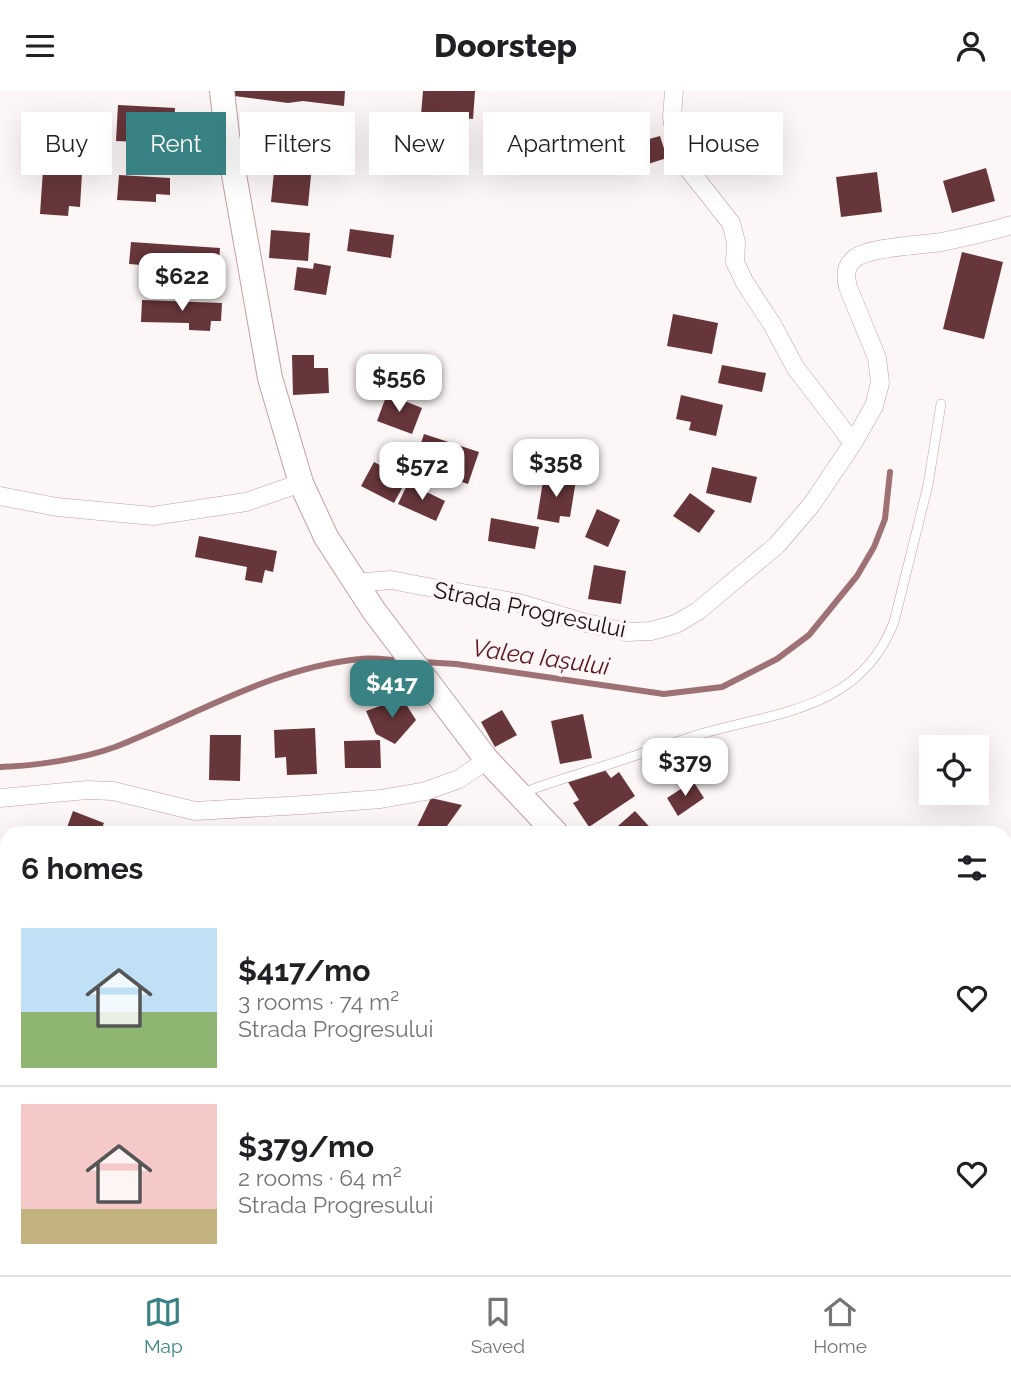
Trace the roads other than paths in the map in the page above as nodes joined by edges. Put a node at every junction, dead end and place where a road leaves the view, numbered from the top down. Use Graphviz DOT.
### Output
graph roads {
  1 [pos="222,91"];
  2 [pos="674,91"];
  3 [pos="1011,225"];
  4 [pos="941,404"];
  5 [pos="853,443"];
  6 [pos="301,483"];
  7 [pos="0,496"];
  8 [pos="354,583"];
  9 [pos="487,760"];
  10 [pos="519,794"];
  11 [pos="0,798"];
  12 [pos="549,826"];
  1 -- 6 [label="street"];
  2 -- 5 [label="street"];
  3 -- 5 [label="street, Strada Progresului"];
  4 -- 10 [label="lane"];
  5 -- 8 [label="street, Strada Progresului"];
  6 -- 7 [label="street"];
  6 -- 8 [label="street"];
  8 -- 9 [label="street"];
  9 -- 10 [label="street"];
  9 -- 11 [label="street"];
  10 -- 12 [label="street"];
}
